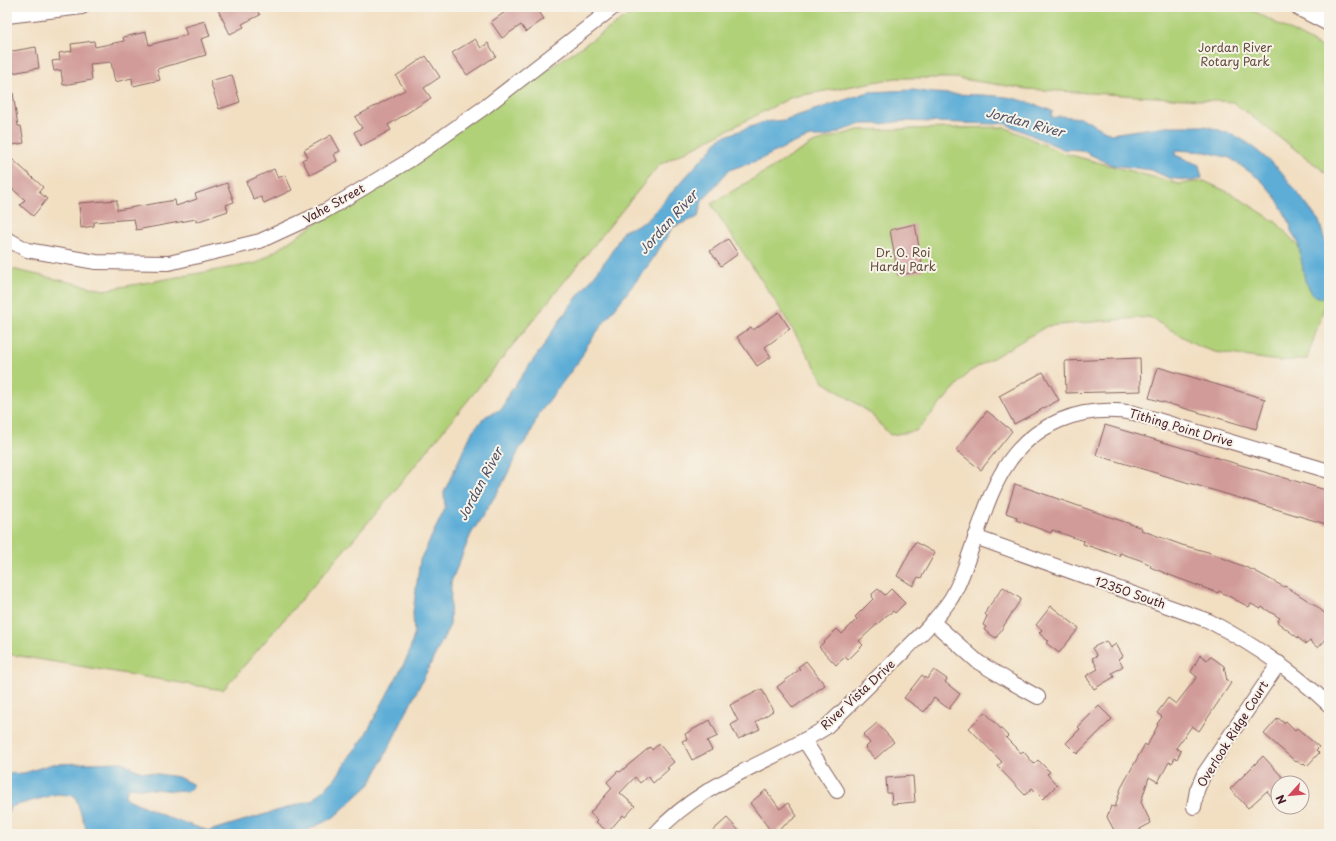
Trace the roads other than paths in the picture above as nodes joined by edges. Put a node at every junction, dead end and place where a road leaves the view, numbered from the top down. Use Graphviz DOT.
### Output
graph roads {
  1 [pos="82,7"];
  2 [pos="614,7"];
  3 [pos="1300,7"];
  4 [pos="7,16"];
  5 [pos="1329,22"];
  6 [pos="7,239"];
  7 [pos="1329,471"];
  8 [pos="975,537"];
  9 [pos="933,622"];
  10 [pos="1279,663"];
  11 [pos="1038,696"];
  12 [pos="1329,705"];
  13 [pos="804,740"];
  14 [pos="837,791"];
  15 [pos="1194,807"];
  16 [pos="655,834"];
  1 -- 4 [label="street"];
  2 -- 6 [label="street, Vahe Street"];
  3 -- 5 [label="main road"];
  7 -- 8 [label="street, Tithing Point Drive"];
  8 -- 9 [label="street, River Vista Drive"];
  8 -- 10 [label="street, 12350 South"];
  9 -- 11 [label="street"];
  9 -- 13 [label="street, River Vista Drive"];
  10 -- 12 [label="street, 12350 South"];
  10 -- 15 [label="street, Overlook Ridge Court"];
  13 -- 14 [label="street"];
  13 -- 16 [label="street, River Vista Drive"];
}
